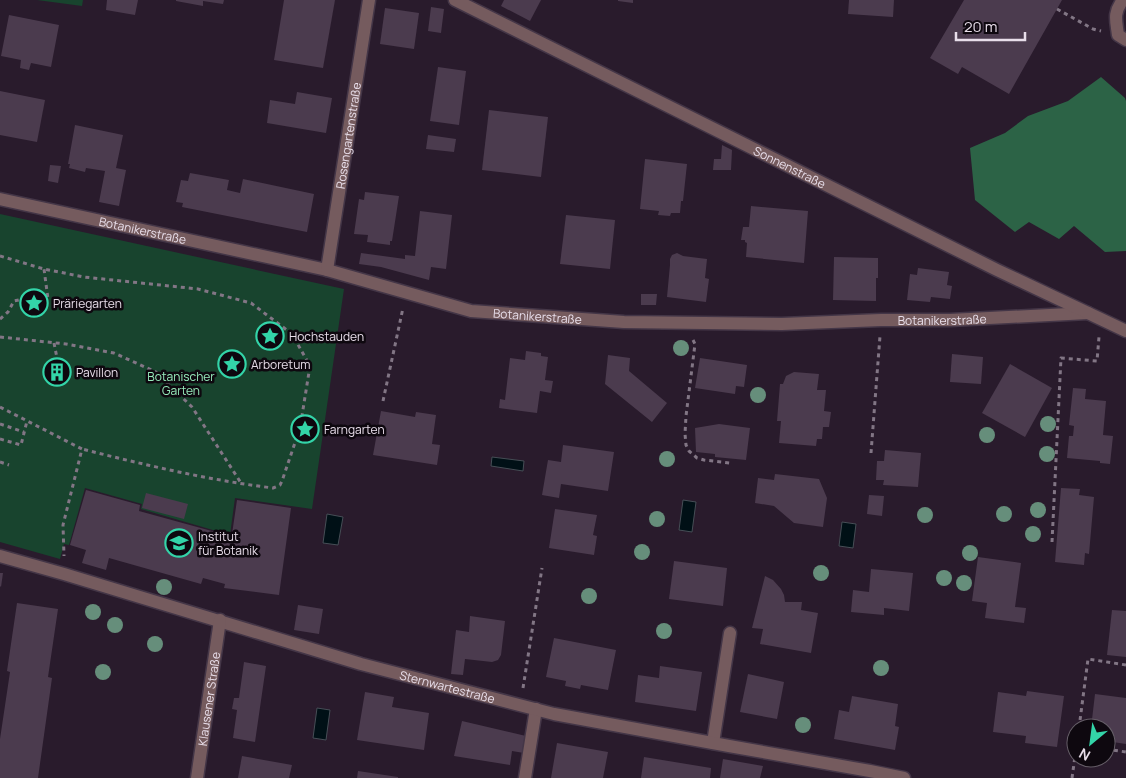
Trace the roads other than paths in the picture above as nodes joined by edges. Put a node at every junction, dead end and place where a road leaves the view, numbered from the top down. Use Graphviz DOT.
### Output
graph roads {
  1 [pos="369,0"];
  2 [pos="455,0"];
  3 [pos="1122,0"];
  4 [pos="1122,38"];
  5 [pos="0,199"];
  6 [pos="327,270"];
  7 [pos="1088,313"];
  8 [pos="1126,331"];
  9 [pos="0,556"];
  10 [pos="220,620"];
  11 [pos="730,633"];
  12 [pos="536,709"];
  13 [pos="713,744"];
  14 [pos="869,774"];
  15 [pos="197,778"];
  16 [pos="525,778"];
  17 [pos="904,778"];
  1 -- 6 [label="street, Rosengartenstraße"];
  2 -- 7 [label="street, Sonnenstraße"];
  3 -- 4 [label="street"];
  5 -- 6 [label="street, Botanikerstraße"];
  6 -- 7 [label="street, Botanikerstraße"];
  7 -- 8 [label="street, Sonnenstraße"];
  9 -- 10 [label="street, Sternwartestraße"];
  10 -- 12 [label="street, Sternwartestraße"];
  10 -- 15 [label="street, Klausener Straße"];
  11 -- 13 [label="street"];
  12 -- 13 [label="street, Sternwartestraße"];
  12 -- 16 [label="street"];
  13 -- 14 [label="street, Sternwartestraße"];
  14 -- 17 [label="street, Sternwartestraße"];
}
